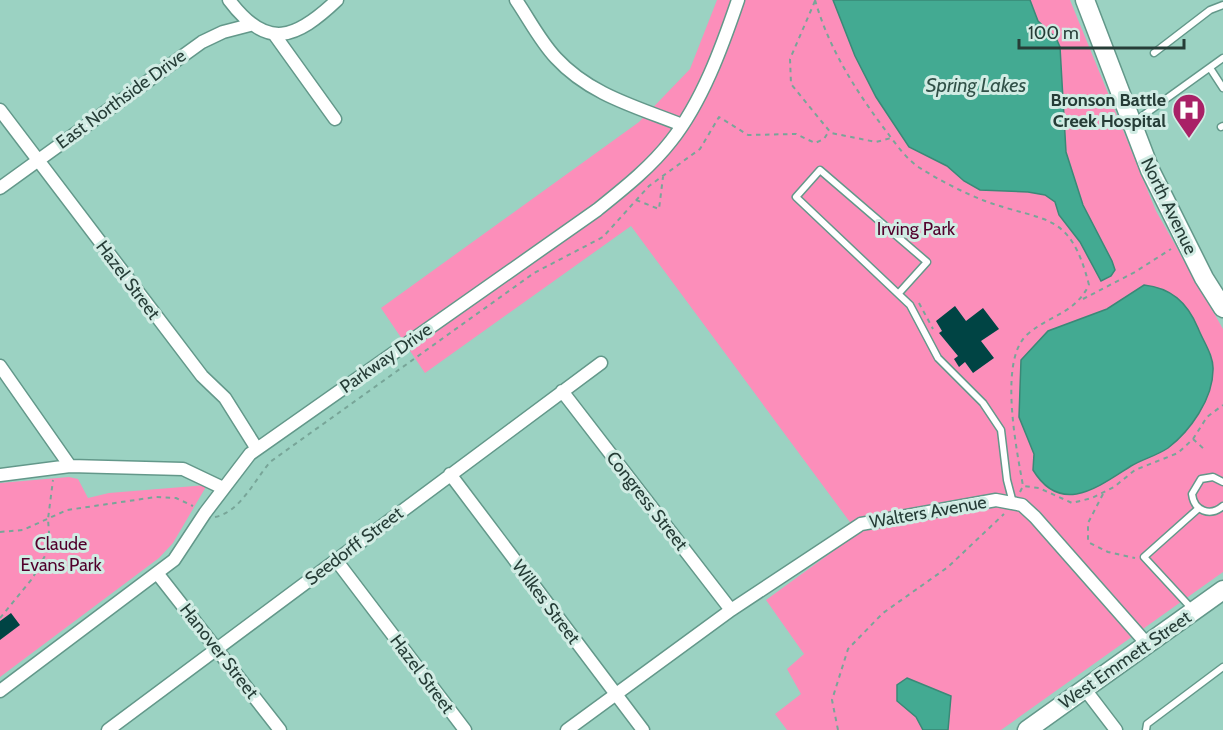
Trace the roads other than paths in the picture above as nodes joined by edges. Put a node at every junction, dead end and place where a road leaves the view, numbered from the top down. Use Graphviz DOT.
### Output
graph roads {
  1 [pos="230,0"];
  2 [pos="337,0"];
  3 [pos="516,0"];
  4 [pos="738,0"];
  5 [pos="1085,0"];
  6 [pos="1223,5"];
  7 [pos="250,25"];
  8 [pos="274,34"];
  9 [pos="1154,53"];
  10 [pos="1223,58"];
  11 [pos="1210,68"];
  12 [pos="1223,88"];
  13 [pos="0,110"];
  14 [pos="335,119"];
  15 [pos="1132,124"];
  16 [pos="681,125"];
  17 [pos="37,160"];
  18 [pos="0,188"];
  19 [pos="899,293"];
  20 [pos="1223,308"];
  21 [pos="601,363"];
  22 [pos="0,366"];
  23 [pos="562,391"];
  24 [pos="257,448"];
  25 [pos="70,466"];
  26 [pos="450,474"];
  27 [pos="0,475"];
  28 [pos="1223,482"];
  29 [pos="223,488"];
  30 [pos="1013,503"];
  31 [pos="1223,507"];
  32 [pos="1199,508"];
  33 [pos="336,560"];
  34 [pos="158,573"];
  35 [pos="1221,595"];
  36 [pos="731,610"];
  37 [pos="1194,611"];
  38 [pos="1147,644"];
  39 [pos="217,648"];
  40 [pos="1223,667"];
  41 [pos="1084,688"];
  42 [pos="0,691"];
  43 [pos="616,695"];
  44 [pos="108,730"];
  45 [pos="280,730"];
  46 [pos="465,730"];
  47 [pos="567,730"];
  48 [pos="643,730"];
  49 [pos="1027,730"];
  50 [pos="1116,730"];
  51 [pos="1146,730"];
  1 -- 7 [label="street"];
  2 -- 8 [label="street"];
  3 -- 16 [label="street"];
  4 -- 16 [label="street, Parkway Drive"];
  5 -- 15 [label="street, North Avenue"];
  6 -- 9 [label="lane"];
  7 -- 8 [label="street"];
  7 -- 17 [label="street, East Northside Drive"];
  8 -- 14 [label="street"];
  10 -- 11 [label="lane"];
  11 -- 12 [label="lane"];
  11 -- 15 [label="lane"];
  13 -- 17 [label="street, Hazel Street"];
  15 -- 20 [label="street, North Avenue"];
  16 -- 24 [label="street, Parkway Drive"];
  17 -- 18 [label="street, East Northside Drive"];
  17 -- 24 [label="street, Hazel Street"];
  19 -- 19 [label="lane"];
  19 -- 30 [label="lane"];
  21 -- 23 [label="street, Seedorff Street"];
  22 -- 25 [label="street"];
  23 -- 26 [label="street, Seedorff Street"];
  23 -- 36 [label="street, Congress Street"];
  24 -- 29 [label="street, Parkway Drive"];
  25 -- 27 [label="street"];
  25 -- 29 [label="street"];
  26 -- 33 [label="street, Seedorff Street"];
  26 -- 43 [label="street, Wilkes Street"];
  28 -- 32 [label="lane"];
  29 -- 34 [label="street, Parkway Drive"];
  30 -- 36 [label="street, Walters Avenue"];
  30 -- 38 [label="street, Walters Avenue"];
  31 -- 32 [label="lane"];
  32 -- 37 [label="lane"];
  33 -- 39 [label="street, Seedorff Street"];
  33 -- 46 [label="street, Hazel Street"];
  34 -- 39 [label="street, Hanover Street"];
  34 -- 42 [label="street, Parkway Drive"];
  35 -- 37 [label="street, West Emmett Street"];
  36 -- 43 [label="street, Walters Avenue"];
  37 -- 38 [label="street, West Emmett Street"];
  38 -- 41 [label="street, West Emmett Street"];
  39 -- 44 [label="street, Seedorff Street"];
  39 -- 45 [label="street, Hanover Street"];
  40 -- 51 [label="lane"];
  41 -- 49 [label="street, West Emmett Street"];
  41 -- 50 [label="street"];
  43 -- 47 [label="street, Walters Avenue"];
  43 -- 48 [label="street, Wilkes Street"];
}
